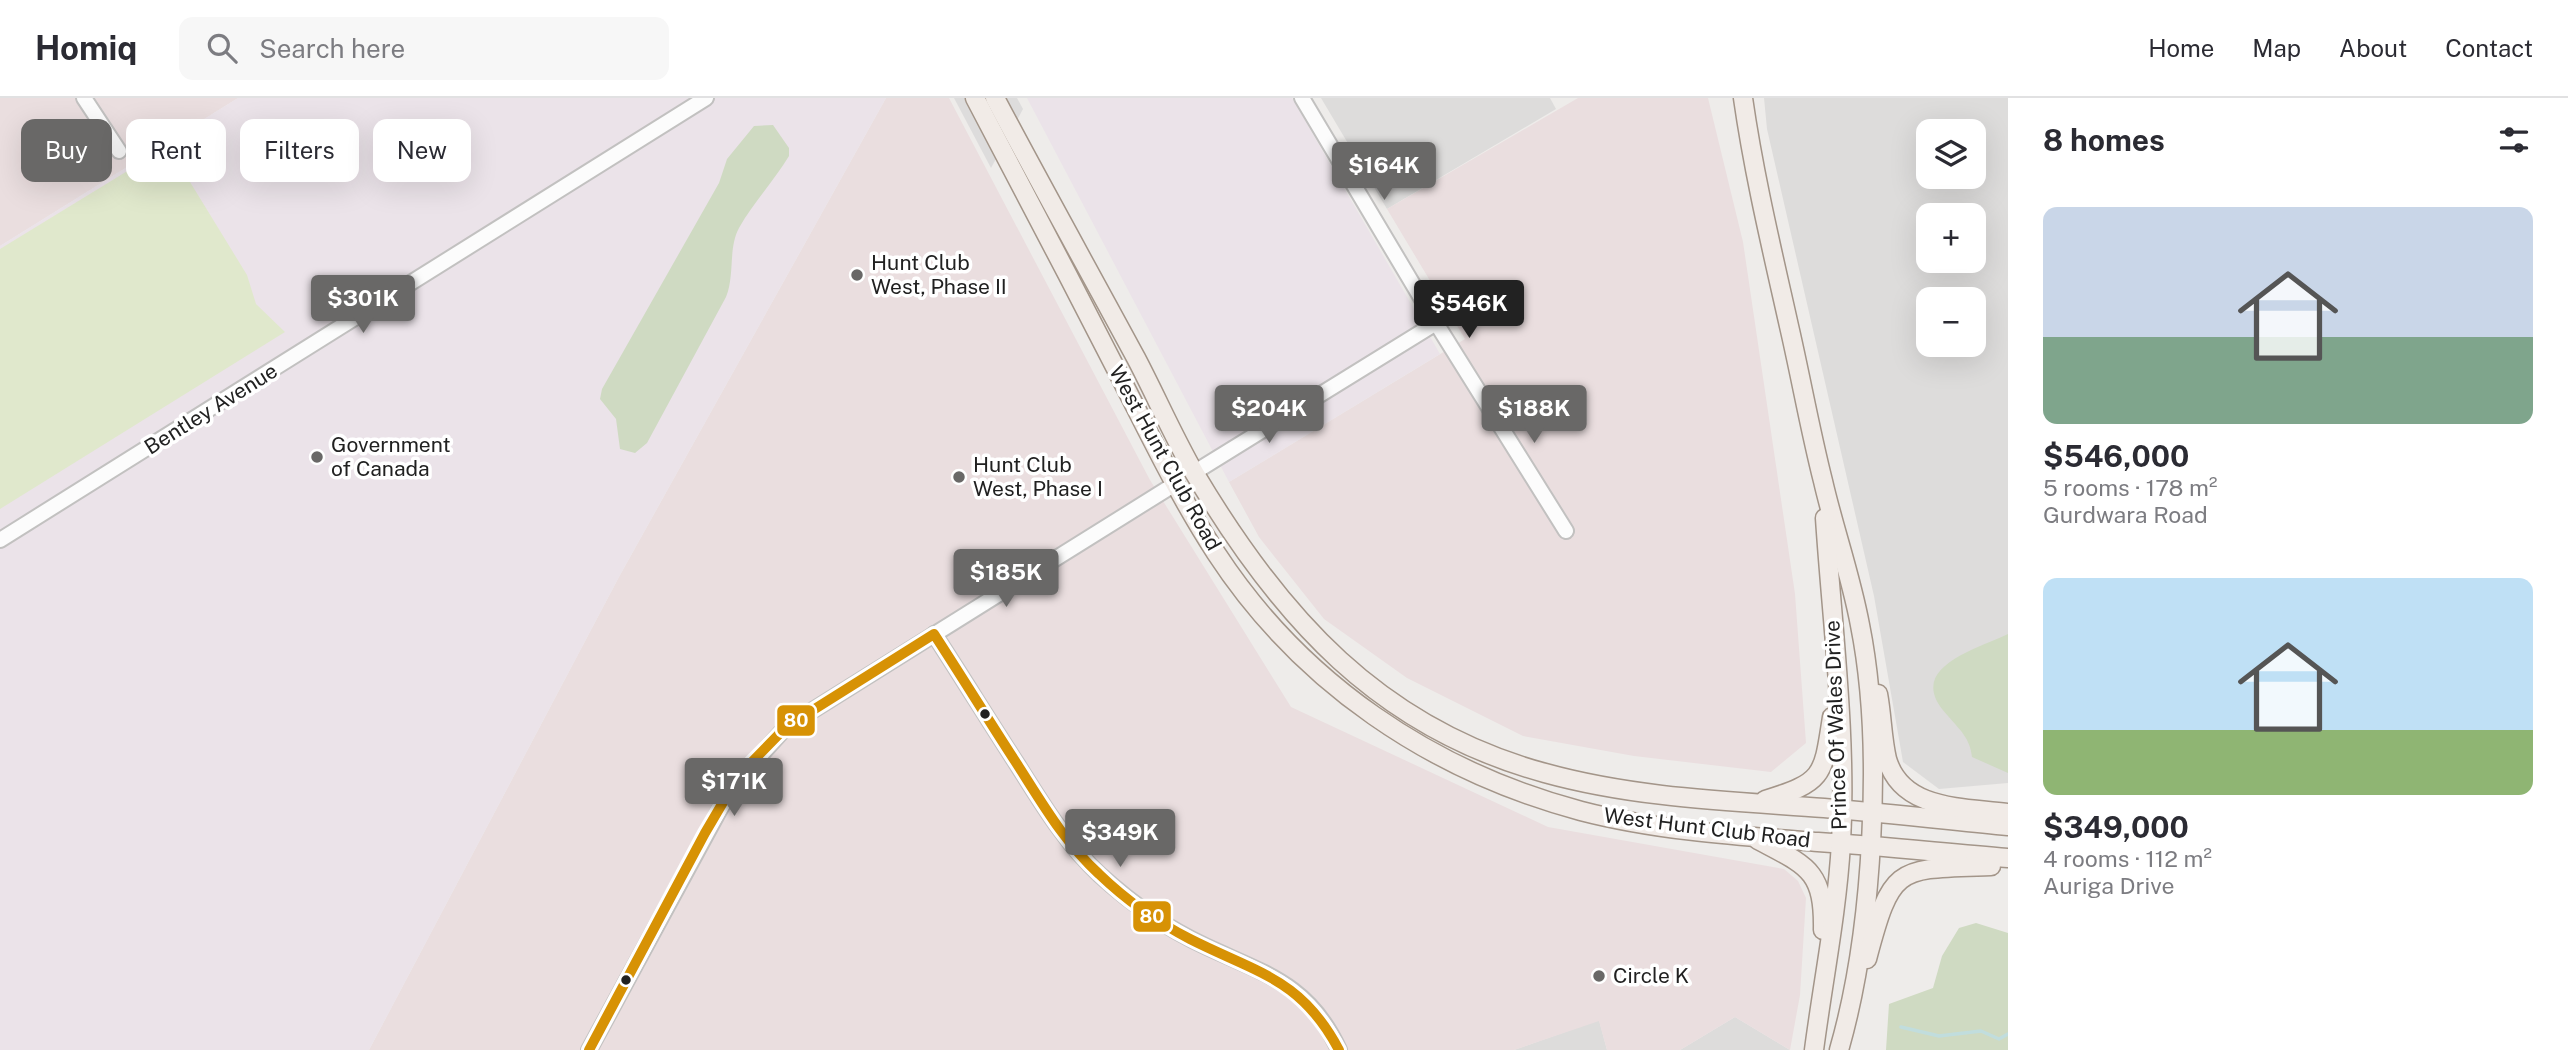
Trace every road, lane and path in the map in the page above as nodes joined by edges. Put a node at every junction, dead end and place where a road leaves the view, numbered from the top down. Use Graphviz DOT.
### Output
graph roads {
  1 [pos="84,98"];
  2 [pos="706,98"];
  3 [pos="975,98"];
  4 [pos="995,98"];
  5 [pos="1302,98"];
  6 [pos="1743,98"];
  7 [pos="119,151"];
  8 [pos="1436,323"];
  9 [pos="1195,472"];
  10 [pos="1823,483"];
  11 [pos="1175,484"];
  12 [pos="1566,531"];
  13 [pos="0,540"];
  14 [pos="1860,626"];
  15 [pos="934,634"];
  16 [pos="1837,686"];
  17 [pos="1753,803"];
  18 [pos="1842,810"];
  19 [pos="1871,812"];
  20 [pos="2008,813"];
  21 [pos="2008,826"];
  22 [pos="1752,837"];
  23 [pos="1841,844"];
  24 [pos="1869,846"];
  25 [pos="2008,858"];
  26 [pos="2008,866"];
  27 [pos="1822,986"];
  28 [pos="1851,998"];
  29 [pos="1819,1011"];
  30 [pos="1841,1042"];
  31 [pos="589,1050"];
  32 [pos="1339,1050"];
  33 [pos="1814,1050"];
  1 -- 7 [label="street"];
  2 -- 13 [label="street, Bentley Avenue"];
  3 -- 11 [label="main road, West Hunt Club Road"];
  4 -- 9 [label="main road, West Hunt Club Road"];
  5 -- 8 [label="street"];
  6 -- 10 [label="main road, Prince Of Wales Drive"];
  8 -- 9 [label="street"];
  8 -- 12 [label="street"];
  9 -- 11 [label="main road"];
  9 -- 17 [label="main road, West Hunt Club Road"];
  10 -- 14 [label="main road, Prince Of Wales Drive"];
  10 -- 16 [label="main road, Prince Of Wales Drive"];
  11 -- 15 [label="street"];
  11 -- 22 [label="main road, West Hunt Club Road"];
  14 -- 19 [label="main road, Prince Of Wales Drive"];
  14 -- 20 [label="main road"];
  15 -- 31 [label="street"];
  15 -- 32 [label="street"];
  16 -- 17 [label="main road"];
  16 -- 18 [label="main road, Prince Of Wales Drive"];
  17 -- 18 [label="main road, West Hunt Club Road"];
  18 -- 19 [label="main road, West Hunt Club Road"];
  18 -- 23 [label="main road, Prince Of Wales Drive"];
  19 -- 21 [label="main road, West Hunt Club Road"];
  19 -- 24 [label="main road, Prince Of Wales Drive"];
  22 -- 23 [label="main road, West Hunt Club Road"];
  22 -- 27 [label="main road"];
  23 -- 24 [label="main road, West Hunt Club Road"];
  23 -- 27 [label="main road, Prince Of Wales Drive"];
  24 -- 25 [label="main road, West Hunt Club Road"];
  24 -- 28 [label="main road, Prince Of Wales Drive"];
  26 -- 28 [label="main road"];
  27 -- 29 [label="main road, Prince Of Wales Drive"];
  28 -- 30 [label="main road, Prince Of Wales Drive"];
  29 -- 30 [label="main road"];
  29 -- 33 [label="main road, Prince Of Wales Drive"];
}
